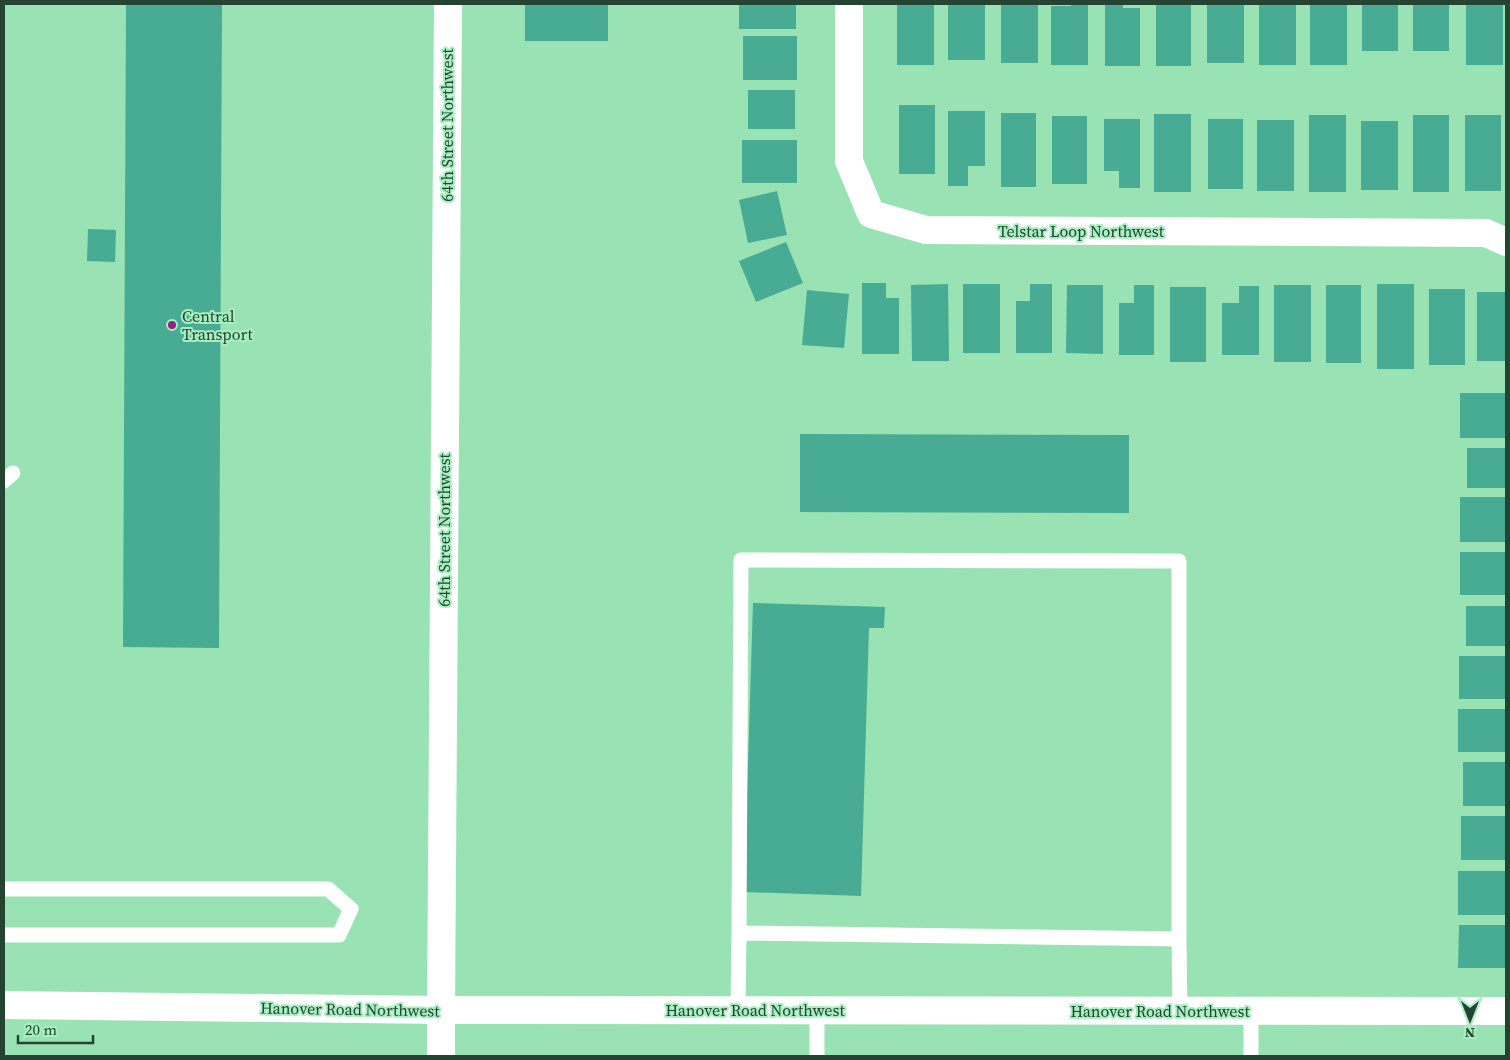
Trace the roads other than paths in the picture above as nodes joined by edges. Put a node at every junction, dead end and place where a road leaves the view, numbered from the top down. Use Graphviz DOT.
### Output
graph roads {
  1 [pos="448,4"];
  2 [pos="849,4"];
  3 [pos="1506,242"];
  4 [pos="4,889"];
  5 [pos="739,933"];
  6 [pos="4,936"];
  7 [pos="1179,939"];
  8 [pos="4,1005"];
  9 [pos="441,1010"];
  10 [pos="738,1010"];
  11 [pos="817,1011"];
  12 [pos="1180,1011"];
  13 [pos="1250,1011"];
  14 [pos="1506,1011"];
  15 [pos="441,1056"];
  16 [pos="817,1056"];
  17 [pos="1250,1056"];
  1 -- 9 [label="street, 64th Street Northwest"];
  2 -- 3 [label="street, Telstar Loop Northwest"];
  4 -- 6 [label="lane"];
  5 -- 7 [label="lane"];
  5 -- 7 [label="lane"];
  5 -- 10 [label="lane"];
  7 -- 12 [label="lane"];
  8 -- 9 [label="street, Hanover Road Northwest"];
  9 -- 10 [label="street, Hanover Road Northwest"];
  9 -- 15 [label="street, 64th Street Northwest"];
  10 -- 11 [label="street, Hanover Road Northwest"];
  11 -- 12 [label="street, Hanover Road Northwest"];
  11 -- 16 [label="lane"];
  12 -- 13 [label="street, Hanover Road Northwest"];
  13 -- 14 [label="street, Hanover Road Northwest"];
  13 -- 17 [label="lane"];
}
